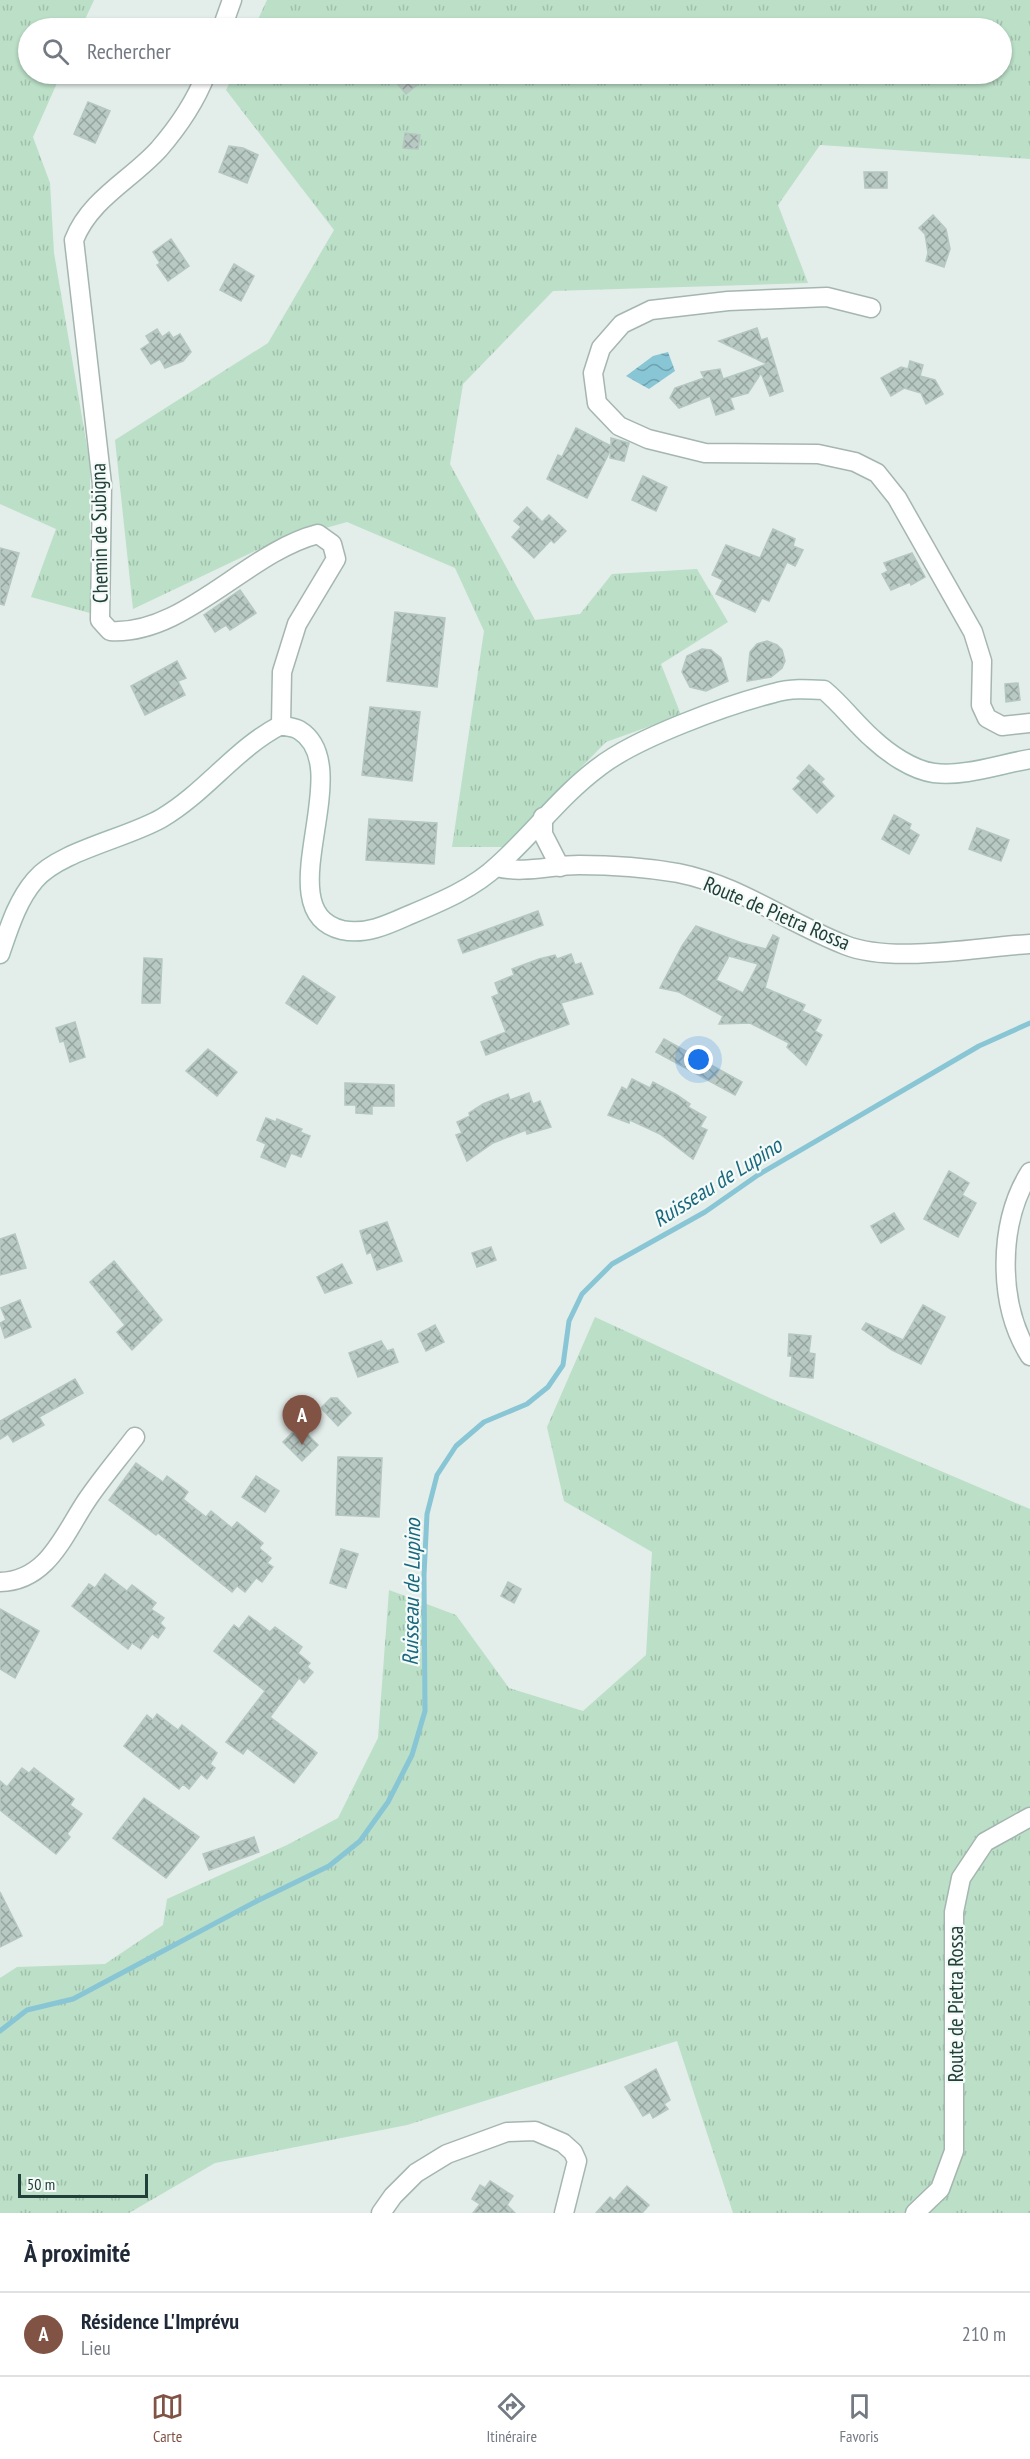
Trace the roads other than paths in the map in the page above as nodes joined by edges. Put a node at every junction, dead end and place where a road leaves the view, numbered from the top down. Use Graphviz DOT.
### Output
graph roads {
  1 [pos="232,0"];
  2 [pos="226,18"];
  3 [pos="201,84"];
  4 [pos="871,308"];
  5 [pos="1030,723"];
  6 [pos="281,725"];
  7 [pos="1030,759"];
  8 [pos="543,817"];
  9 [pos="497,867"];
  10 [pos="560,867"];
  11 [pos="1030,944"];
  12 [pos="0,954"];
  13 [pos="1030,1172"];
  14 [pos="1030,1356"];
  15 [pos="135,1437"];
  16 [pos="0,1582"];
  17 [pos="1030,1817"];
  18 [pos="381,2213"];
  19 [pos="564,2213"];
  20 [pos="915,2213"];
  1 -- 2 [label="street"];
  3 -- 6 [label="street, Chemin de Subigna"];
  4 -- 5 [label="street"];
  6 -- 9 [label="street"];
  6 -- 12 [label="street"];
  7 -- 8 [label="street"];
  8 -- 9 [label="street"];
  8 -- 10 [label="street"];
  9 -- 10 [label="street, Route de Pietra Rossa"];
  10 -- 11 [label="street, Route de Pietra Rossa"];
  13 -- 14 [label="street"];
  15 -- 16 [label="street"];
  17 -- 20 [label="street, Route de Pietra Rossa"];
  18 -- 19 [label="street"];
}
